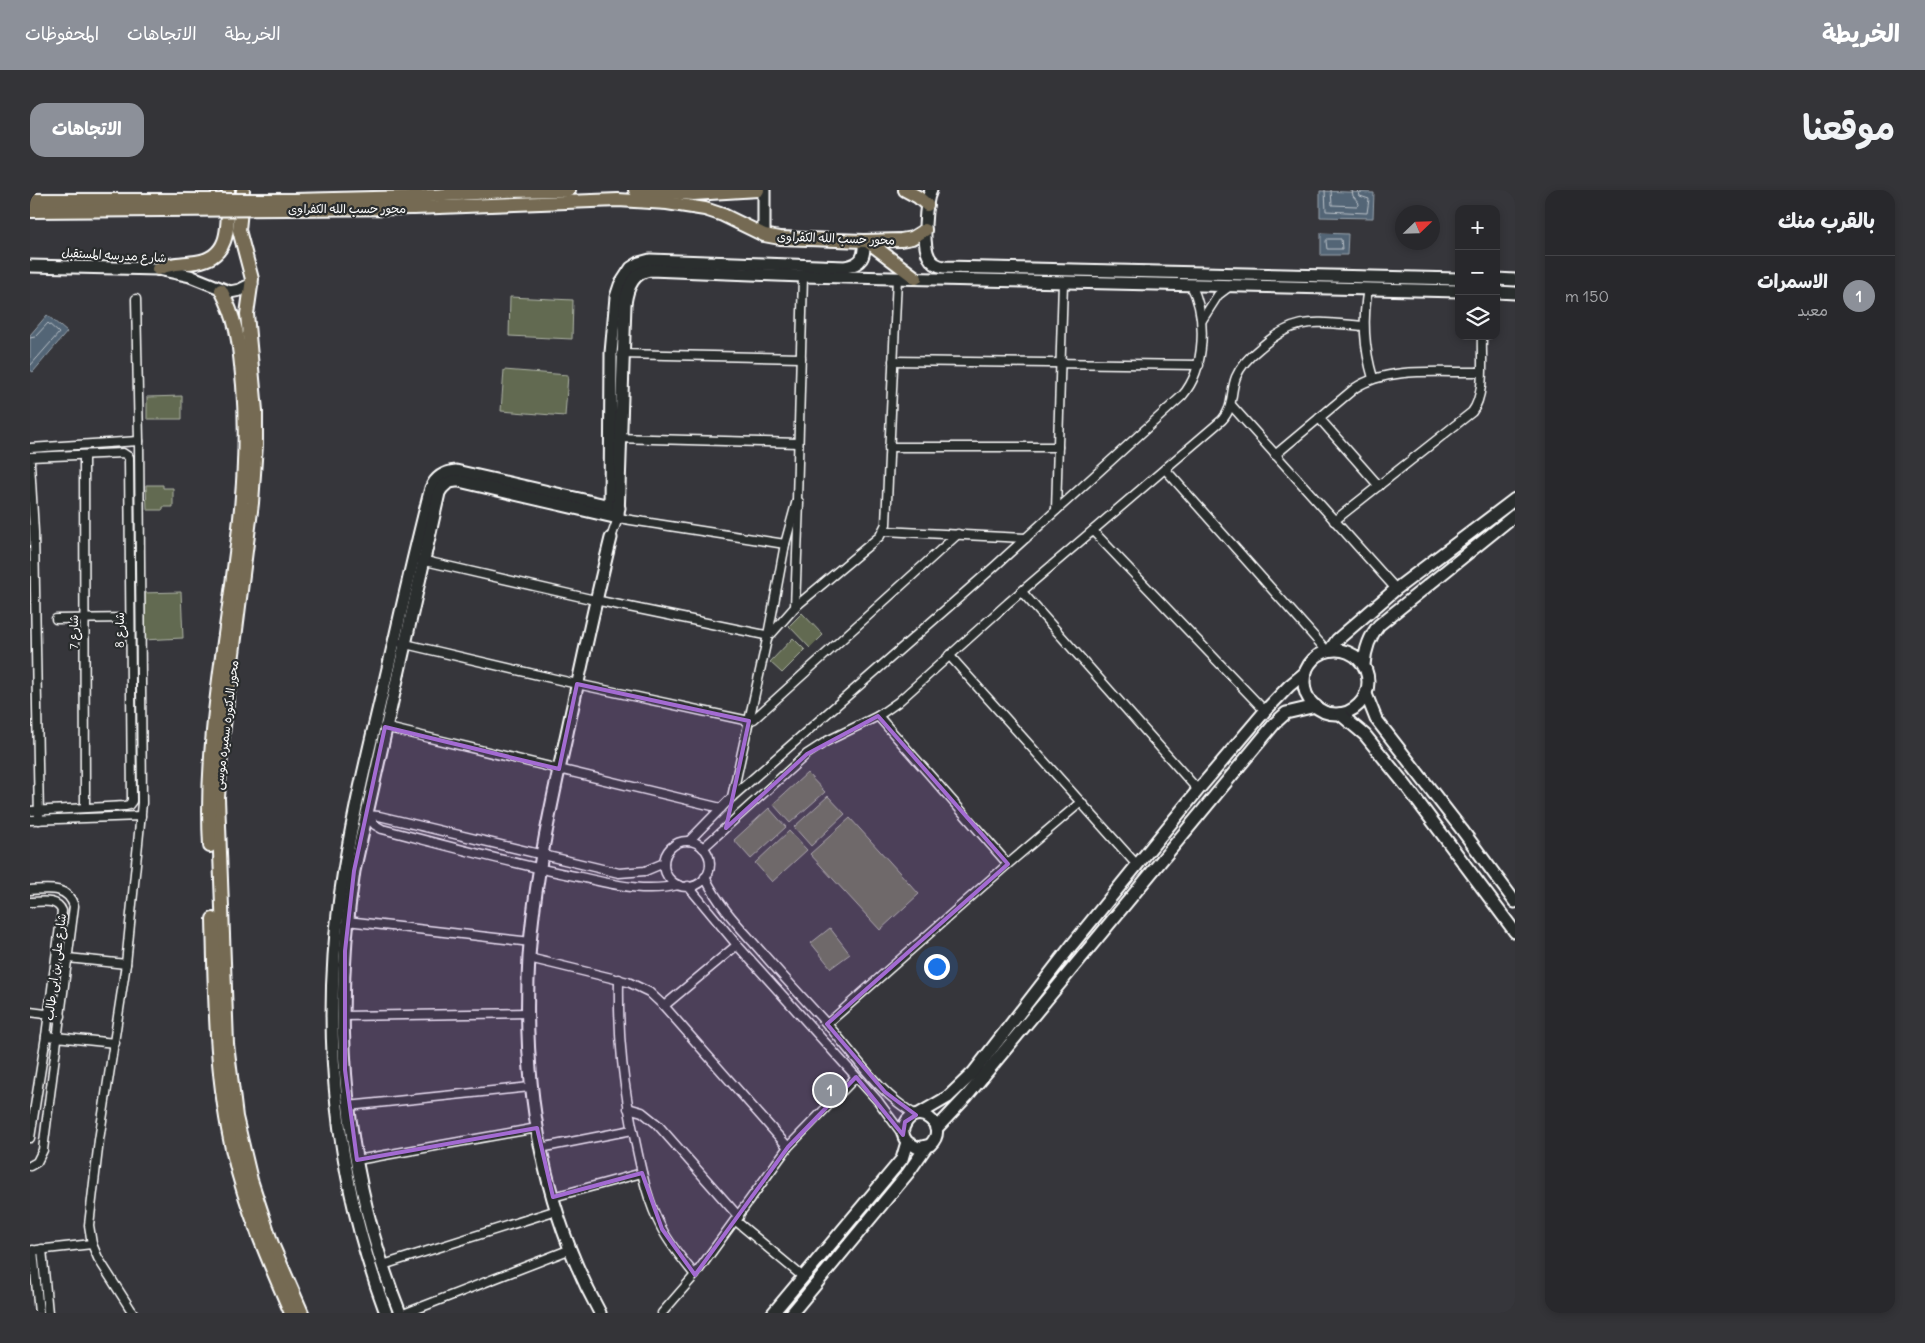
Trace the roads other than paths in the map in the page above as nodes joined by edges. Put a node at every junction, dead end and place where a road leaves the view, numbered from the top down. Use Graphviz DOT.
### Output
graph roads {
  1 [pos="228,190"];
  2 [pos="243,190"];
  3 [pos="569,190"];
  4 [pos="635,190"];
  5 [pos="758,190"];
  6 [pos="764,190"];
  7 [pos="905,190"];
  8 [pos="931,190"];
  9 [pos="699,192"];
  10 [pos="30,200"];
  11 [pos="292,204"];
  12 [pos="927,206"];
  13 [pos="30,211"];
  14 [pos="926,230"];
  15 [pos="764,235"];
  16 [pos="865,241"];
  17 [pos="30,266"];
  18 [pos="158,268"];
  19 [pos="630,276"];
  20 [pos="804,276"];
  21 [pos="897,278"];
  22 [pos="916,278"];
  23 [pos="1455,279"];
  24 [pos="1244,280"];
  25 [pos="1500,280"];
  26 [pos="1515,280"];
  27 [pos="1276,281"];
  28 [pos="1063,282"];
  29 [pos="252,284"];
  30 [pos="1191,285"];
  31 [pos="1230,286"];
  32 [pos="1368,289"];
  33 [pos="221,290"];
  34 [pos="1455,291"];
  35 [pos="1500,292"];
  36 [pos="1515,292"];
  37 [pos="136,299"];
  38 [pos="1202,320"];
  39 [pos="1364,326"];
  40 [pos="1482,340"];
  41 [pos="617,354"];
  42 [pos="801,358"];
  43 [pos="893,361"];
  44 [pos="1061,363"];
  45 [pos="1198,365"];
  46 [pos="1481,372"];
  47 [pos="1373,378"];
  48 [pos="1231,405"];
  49 [pos="1319,418"];
  50 [pos="616,438"];
  51 [pos="139,442"];
  52 [pos="798,443"];
  53 [pos="889,447"];
  54 [pos="1058,447"];
  55 [pos="30,448"];
  56 [pos="84,455"];
  57 [pos="1275,455"];
  58 [pos="30,457"];
  59 [pos="30,463"];
  60 [pos="1165,469"];
  61 [pos="1379,486"];
  62 [pos="1515,499"];
  63 [pos="797,500"];
  64 [pos="1056,510"];
  65 [pos="614,512"];
  66 [pos="1514,516"];
  67 [pos="1334,522"];
  68 [pos="884,531"];
  69 [pos="1093,531"];
  70 [pos="32,532"];
  71 [pos="958,534"];
  72 [pos="611,538"];
  73 [pos="1026,538"];
  74 [pos="784,544"];
  75 [pos="417,559"];
  76 [pos="1396,589"];
  77 [pos="1022,592"];
  78 [pos="595,600"];
  79 [pos="796,607"];
  80 [pos="130,618"];
  81 [pos="56,619"];
  82 [pos="84,619"];
  83 [pos="768,635"];
  84 [pos="400,643"];
  85 [pos="1328,650"];
  86 [pos="949,655"];
  87 [pos="1364,665"];
  88 [pos="1306,672"];
  89 [pos="577,684"];
  90 [pos="1366,694"];
  91 [pos="1316,706"];
  92 [pos="1265,711"];
  93 [pos="1340,714"];
  94 [pos="878,716"];
  95 [pos="748,721"];
  96 [pos="380,726"];
  97 [pos="34,737"];
  98 [pos="559,769"];
  99 [pos="1198,790"];
  100 [pos="732,798"];
  101 [pos="1081,802"];
  102 [pos="85,808"];
  103 [pos="721,808"];
  104 [pos="39,810"];
  105 [pos="30,811"];
  106 [pos="360,814"];
  107 [pos="141,816"];
  108 [pos="30,820"];
  109 [pos="39,820"];
  110 [pos="690,841"];
  111 [pos="703,848"];
  112 [pos="542,855"];
  113 [pos="664,863"];
  114 [pos="1008,864"];
  115 [pos="1137,865"];
  116 [pos="541,869"];
  117 [pos="349,870"];
  118 [pos="705,877"];
  119 [pos="678,884"];
  120 [pos="688,886"];
  121 [pos="30,890"];
  122 [pos="30,902"];
  123 [pos="1515,902"];
  124 [pos="347,922"];
  125 [pos="1515,932"];
  126 [pos="530,942"];
  127 [pos="737,945"];
  128 [pos="1072,945"];
  129 [pos="1084,954"];
  130 [pos="68,958"];
  131 [pos="529,958"];
  132 [pos="126,964"];
  133 [pos="619,979"];
  134 [pos="664,1006"];
  135 [pos="30,1012"];
  136 [pos="528,1013"];
  137 [pos="48,1015"];
  138 [pos="61,1016"];
  139 [pos="343,1016"];
  140 [pos="827,1024"];
  141 [pos="46,1036"];
  142 [pos="58,1038"];
  143 [pos="115,1043"];
  144 [pos="856,1077"];
  145 [pos="530,1087"];
  146 [pos="348,1106"];
  147 [pos="628,1108"];
  148 [pos="917,1114"];
  149 [pos="537,1128"];
  150 [pos="936,1129"];
  151 [pos="632,1130"];
  152 [pos="30,1138"];
  153 [pos="905,1139"];
  154 [pos="788,1147"];
  155 [pos="926,1147"];
  156 [pos="540,1148"];
  157 [pos="357,1160"];
  158 [pos="30,1166"];
  159 [pos="642,1173"];
  160 [pos="552,1197"];
  161 [pos="557,1210"];
  162 [pos="368,1215"];
  163 [pos="355,1218"];
  164 [pos="737,1219"];
  165 [pos="92,1244"];
  166 [pos="42,1249"];
  167 [pos="571,1249"];
  168 [pos="31,1250"];
  169 [pos="383,1266"];
  170 [pos="695,1275"];
  171 [pos="803,1277"];
  172 [pos="46,1294"];
  173 [pos="38,1295"];
  174 [pos="39,1313"];
  175 [pos="48,1313"];
  176 [pos="133,1313"];
  177 [pos="291,1313"];
  178 [pos="302,1313"];
  179 [pos="386,1313"];
  180 [pos="400,1313"];
  181 [pos="406,1313"];
  182 [pos="600,1313"];
  183 [pos="662,1313"];
  184 [pos="774,1313"];
  185 [pos="792,1313"];
  1 -- 18 [label="main road"];
  2 -- 29 [label="main road, محور الدكتوره سميره موسى"];
  3 -- 11 [label="main road, محور حسب الله الكفراوى"];
  4 -- 9 [label="main road"];
  5 -- 9 [label="main road"];
  6 -- 15 [label="street"];
  7 -- 12 [label="main road"];
  8 -- 12 [label="street"];
  10 -- 11 [label="main road, محور حسب الله الكفراوى, bridge"];
  11 -- 13 [label="main road, محور حسب الله الكفراوى, bridge"];
  11 -- 15 [label="main road, محور حسب الله الكفراوى"];
  12 -- 14 [label="street"];
  14 -- 16 [label="main road, محور حسب الله الكفراوى"];
  14 -- 24 [label="street"];
  15 -- 16 [label="main road, محور حسب الله الكفراوى"];
  16 -- 19 [label="street"];
  16 -- 22 [label="main road"];
  17 -- 18 [label="street, شارع مدرسه المستقبل"];
  18 -- 33 [label="street, شارع مدرسه المستقبل"];
  19 -- 20 [label="street"];
  19 -- 41 [label="street"];
  20 -- 21 [label="street"];
  20 -- 42 [label="street"];
  21 -- 22 [label="street"];
  21 -- 43 [label="street"];
  22 -- 28 [label="street"];
  23 -- 27 [label="street"];
  24 -- 27 [label="street"];
  24 -- 31 [label="street"];
  25 -- 26 [label="street"];
  27 -- 32 [label="street"];
  28 -- 30 [label="street"];
  28 -- 44 [label="street"];
  29 -- 33 [label="street"];
  29 -- 178 [label="main road, محور الدكتوره سميره موسى"];
  30 -- 31 [label="street"];
  30 -- 38 [label="street"];
  31 -- 38 [label="street"];
  32 -- 34 [label="street"];
  32 -- 39 [label="street"];
  33 -- 177 [label="main road, محور الدكتوره سميره موسى"];
  35 -- 36 [label="street"];
  37 -- 51 [label="street"];
  38 -- 45 [label="street"];
  39 -- 47 [label="street"];
  39 -- 48 [label="street"];
  40 -- 46 [label="street"];
  41 -- 42 [label="street"];
  41 -- 50 [label="street"];
  42 -- 52 [label="street"];
  43 -- 44 [label="street"];
  43 -- 53 [label="street"];
  44 -- 45 [label="street"];
  44 -- 54 [label="street"];
  45 -- 64 [label="street"];
  46 -- 47 [label="street"];
  46 -- 61 [label="street"];
  47 -- 49 [label="street"];
  48 -- 57 [label="street"];
  48 -- 60 [label="street"];
  49 -- 57 [label="street"];
  49 -- 61 [label="street"];
  50 -- 52 [label="street"];
  50 -- 65 [label="street"];
  51 -- 55 [label="street"];
  51 -- 107 [label="street"];
  52 -- 63 [label="street"];
  53 -- 54 [label="street"];
  53 -- 68 [label="street"];
  54 -- 64 [label="street"];
  55 -- 58 [label="street"];
  56 -- 58 [label="street"];
  56 -- 80 [label="street, شارع 8"];
  56 -- 82 [label="street, شارع 7"];
  57 -- 67 [label="street"];
  59 -- 70 [label="street"];
  60 -- 69 [label="street"];
  60 -- 85 [label="street"];
  61 -- 67 [label="street"];
  62 -- 76 [label="street"];
  63 -- 74 [label="street"];
  63 -- 79 [label="street"];
  64 -- 73 [label="street"];
  65 -- 72 [label="street"];
  65 -- 74 [label="street"];
  65 -- 75 [label="street"];
  66 -- 87 [label="street"];
  67 -- 76 [label="street"];
  68 -- 71 [label="street"];
  68 -- 79 [label="street"];
  69 -- 77 [label="street"];
  69 -- 92 [label="street"];
  70 -- 97 [label="street"];
  71 -- 73 [label="street"];
  71 -- 95 [label="street"];
  72 -- 78 [label="street"];
  73 -- 100 [label="street"];
  74 -- 83 [label="street"];
  75 -- 78 [label="street"];
  75 -- 84 [label="street"];
  76 -- 85 [label="street"];
  77 -- 86 [label="street"];
  77 -- 99 [label="street"];
  78 -- 83 [label="street"];
  78 -- 89 [label="street"];
  79 -- 83 [label="street"];
  80 -- 82 [label="street"];
  80 -- 102 [label="street, شارع 8"];
  81 -- 82 [label="street"];
  82 -- 102 [label="street, شارع 7"];
  83 -- 95 [label="street"];
  84 -- 89 [label="street"];
  84 -- 96 [label="street"];
  85 -- 87 [label="street"];
  85 -- 88 [label="street"];
  86 -- 94 [label="street"];
  86 -- 101 [label="street"];
  87 -- 90 [label="street"];
  88 -- 91 [label="street"];
  88 -- 92 [label="street"];
  89 -- 95 [label="street"];
  89 -- 98 [label="street"];
  90 -- 93 [label="street"];
  90 -- 123 [label="street"];
  91 -- 93 [label="street"];
  91 -- 129 [label="street"];
  92 -- 99 [label="street"];
  93 -- 125 [label="street"];
  94 -- 111 [label="street"];
  94 -- 114 [label="street"];
  95 -- 100 [label="street"];
  96 -- 98 [label="street"];
  96 -- 106 [label="street"];
  97 -- 104 [label="street"];
  98 -- 103 [label="street"];
  98 -- 112 [label="street"];
  99 -- 115 [label="street"];
  100 -- 103 [label="street"];
  101 -- 114 [label="street"];
  101 -- 115 [label="street"];
  102 -- 104 [label="street"];
  103 -- 110 [label="street"];
  104 -- 105 [label="street"];
  104 -- 109 [label="street"];
  106 -- 112 [label="street"];
  106 -- 116 [label="street"];
  106 -- 117 [label="street"];
  107 -- 109 [label="street"];
  107 -- 132 [label="street"];
  108 -- 109 [label="street"];
  110 -- 111 [label="street"];
  110 -- 113 [label="street"];
  111 -- 118 [label="street"];
  112 -- 113 [label="street"];
  112 -- 116 [label="street"];
  113 -- 119 [label="street"];
  114 -- 140 [label="street"];
  115 -- 128 [label="street"];
  116 -- 119 [label="street"];
  116 -- 126 [label="street"];
  117 -- 124 [label="street"];
  117 -- 163 [label="street"];
  118 -- 120 [label="street"];
  118 -- 140 [label="street"];
  119 -- 120 [label="street"];
  120 -- 127 [label="street"];
  121 -- 130 [label="street, شارع على بن ابى طالب"];
  122 -- 137 [label="street, شارع على بن ابى طالب"];
  124 -- 126 [label="street"];
  124 -- 139 [label="street"];
  126 -- 131 [label="street"];
  127 -- 134 [label="street"];
  127 -- 144 [label="street"];
  128 -- 129 [label="street"];
  128 -- 148 [label="street"];
  129 -- 150 [label="street"];
  130 -- 132 [label="street"];
  130 -- 138 [label="street, شارع على بن ابى طالب"];
  131 -- 133 [label="street"];
  131 -- 136 [label="street"];
  132 -- 143 [label="street"];
  133 -- 134 [label="street"];
  133 -- 147 [label="street"];
  134 -- 154 [label="street"];
  135 -- 137 [label="street"];
  136 -- 139 [label="street"];
  136 -- 145 [label="street"];
  137 -- 138 [label="street"];
  137 -- 141 [label="street, شارع على بن ابى طالب"];
  138 -- 142 [label="street, شارع على بن ابى طالب"];
  139 -- 146 [label="street"];
  140 -- 148 [label="street"];
  141 -- 142 [label="street"];
  141 -- 152 [label="street, شارع على بن ابى طالب"];
  142 -- 143 [label="street"];
  142 -- 158 [label="street, شارع على بن ابى طالب"];
  143 -- 165 [label="street"];
  144 -- 153 [label="street"];
  144 -- 154 [label="street"];
  145 -- 146 [label="street"];
  145 -- 149 [label="street"];
  146 -- 157 [label="street"];
  147 -- 151 [label="street"];
  147 -- 164 [label="street"];
  148 -- 150 [label="street"];
  148 -- 153 [label="street"];
  149 -- 156 [label="street"];
  149 -- 157 [label="street"];
  150 -- 155 [label="street"];
  151 -- 156 [label="street"];
  151 -- 159 [label="street"];
  153 -- 155 [label="street"];
  153 -- 171 [label="street"];
  154 -- 164 [label="street"];
  155 -- 185 [label="street"];
  156 -- 160 [label="street"];
  157 -- 162 [label="street"];
  159 -- 160 [label="street"];
  159 -- 170 [label="street"];
  160 -- 161 [label="street"];
  161 -- 167 [label="street"];
  161 -- 169 [label="street"];
  162 -- 163 [label="street"];
  162 -- 169 [label="street"];
  163 -- 179 [label="street"];
  164 -- 170 [label="street"];
  164 -- 171 [label="street"];
  165 -- 166 [label="street"];
  165 -- 176 [label="street"];
  166 -- 168 [label="street"];
  166 -- 172 [label="street"];
  167 -- 181 [label="street"];
  167 -- 182 [label="street"];
  168 -- 173 [label="street"];
  169 -- 180 [label="street"];
  170 -- 183 [label="street"];
  171 -- 184 [label="street"];
  172 -- 173 [label="street"];
  172 -- 175 [label="street"];
  173 -- 174 [label="street"];
}
